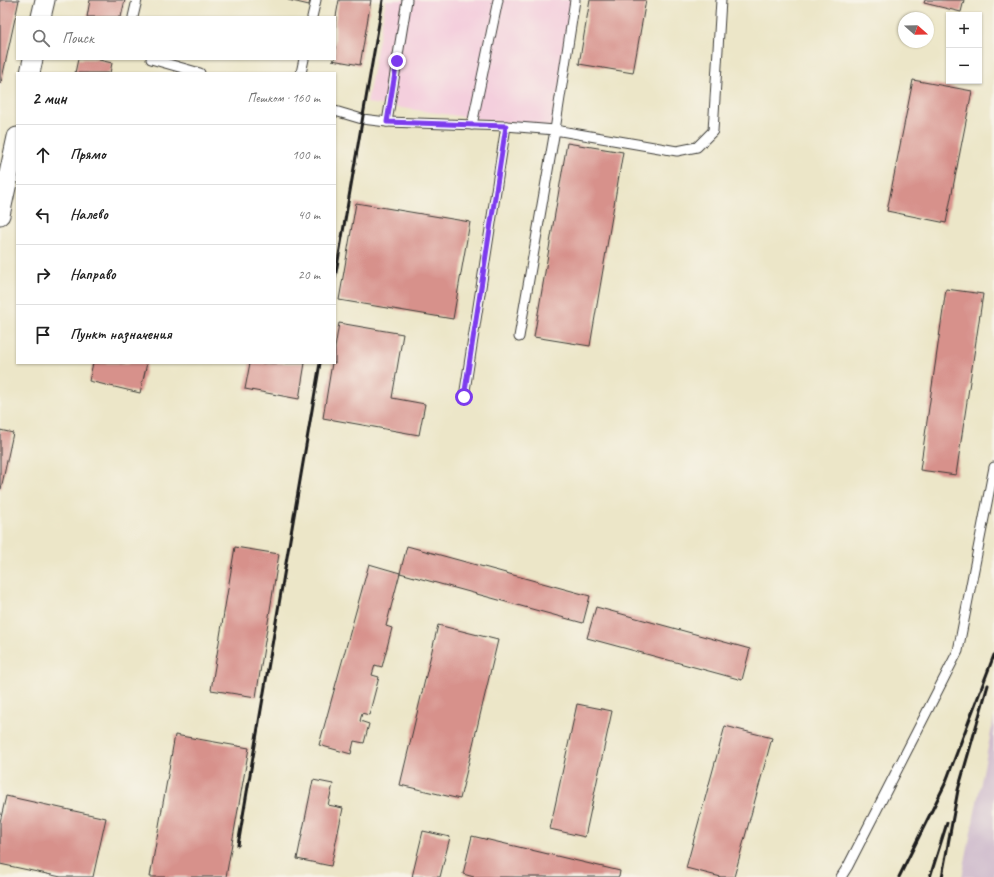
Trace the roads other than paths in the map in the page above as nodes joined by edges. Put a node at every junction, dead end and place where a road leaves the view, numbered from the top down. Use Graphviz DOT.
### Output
graph roads {
  1 [pos="45,0"];
  2 [pos="137,0"];
  3 [pos="316,0"];
  4 [pos="407,0"];
  5 [pos="498,0"];
  6 [pos="575,0"];
  7 [pos="720,0"];
  8 [pos="42,16"];
  9 [pos="133,16"];
  10 [pos="312,16"];
  11 [pos="33,60"];
  12 [pos="154,60"];
  13 [pos="304,60"];
  14 [pos="30,72"];
  15 [pos="196,72"];
  16 [pos="301,72"];
  17 [pos="336,111"];
  18 [pos="387,122"];
  19 [pos="472,125"];
  20 [pos="506,126"];
  21 [pos="555,130"];
  22 [pos="16,140"];
  23 [pos="4,177"];
  24 [pos="0,215"];
  25 [pos="519,337"];
  26 [pos="464,397"];
  27 [pos="994,467"];
  28 [pos="841,877"];
  1 -- 8 [label="street"];
  2 -- 9 [label="lane"];
  3 -- 10 [label="lane"];
  4 -- 18 [label="lane"];
  5 -- 19 [label="lane"];
  6 -- 21 [label="lane"];
  7 -- 21 [label="lane"];
  11 -- 14 [label="street"];
  12 -- 15 [label="lane"];
  13 -- 16 [label="lane"];
  17 -- 18 [label="lane"];
  18 -- 19 [label="lane"];
  19 -- 20 [label="lane"];
  20 -- 21 [label="lane"];
  20 -- 26 [label="lane"];
  21 -- 25 [label="lane"];
  22 -- 23 [label="street"];
  23 -- 24 [label="street"];
  27 -- 28 [label="lane"];
}
